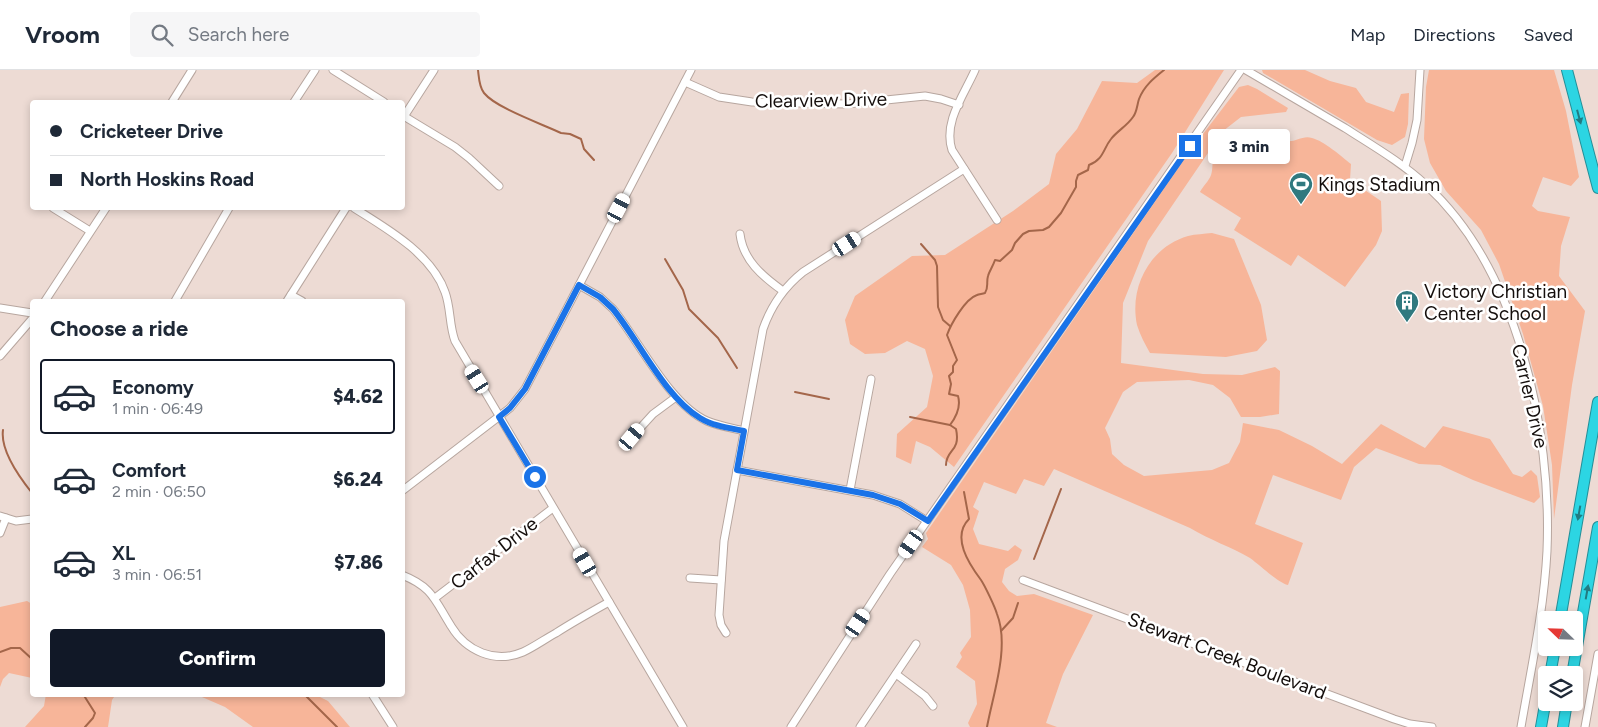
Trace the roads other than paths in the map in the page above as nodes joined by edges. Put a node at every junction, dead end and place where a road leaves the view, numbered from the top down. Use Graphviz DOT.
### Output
graph roads {
  1 [pos="192,70"];
  2 [pos="315,70"];
  3 [pos="333,70"];
  4 [pos="434,70"];
  5 [pos="690,70"];
  6 [pos="975,70"];
  7 [pos="1241,70"];
  8 [pos="1246,70"];
  9 [pos="1420,70"];
  10 [pos="1567,70"];
  11 [pos="685,82"];
  12 [pos="173,100"];
  13 [pos="295,100"];
  14 [pos="381,100"];
  15 [pos="959,105"];
  16 [pos="405,113"];
  17 [pos="405,117"];
  18 [pos="1404,166"];
  19 [pos="964,169"];
  20 [pos="499,186"];
  21 [pos="1598,188"];
  22 [pos="56,210"];
  23 [pos="105,210"];
  24 [pos="229,210"];
  25 [pos="345,210"];
  26 [pos="357,210"];
  27 [pos="996,220"];
  28 [pos="90,231"];
  29 [pos="740,234"];
  30 [pos="579,285"];
  31 [pos="783,291"];
  32 [pos="289,298"];
  33 [pos="46,299"];
  34 [pos="176,299"];
  35 [pos="0,308"];
  36 [pos="30,313"];
  37 [pos="30,321"];
  38 [pos="0,356"];
  39 [pos="870,379"];
  40 [pos="676,398"];
  41 [pos="1598,402"];
  42 [pos="499,417"];
  43 [pos="744,431"];
  44 [pos="632,437"];
  45 [pos="737,470"];
  46 [pos="405,489"];
  47 [pos="850,490"];
  48 [pos="553,508"];
  49 [pos="3,517"];
  50 [pos="30,519"];
  51 [pos="928,521"];
  52 [pos="1598,526"];
  53 [pos="0,533"];
  54 [pos="405,576"];
  55 [pos="690,578"];
  56 [pos="721,580"];
  57 [pos="1023,580"];
  58 [pos="435,598"];
  59 [pos="608,602"];
  60 [pos="1562,611"];
  61 [pos="726,633"];
  62 [pos="916,644"];
  63 [pos="1598,654"];
  64 [pos="1574,666"];
  65 [pos="896,674"];
  66 [pos="374,697"];
  67 [pos="933,706"];
  68 [pos="1544,711"];
  69 [pos="1566,711"];
  70 [pos="393,727"];
  71 [pos="683,727"];
  72 [pos="791,727"];
  73 [pos="860,727"];
  74 [pos="1432,727"];
  75 [pos="1521,727"];
  76 [pos="1541,727"];
  77 [pos="1563,727"];
  78 [pos="1585,727"];
  1 -- 12 [label="street"];
  2 -- 13 [label="street"];
  3 -- 14 [label="street"];
  4 -- 16 [label="street"];
  5 -- 11 [label="street"];
  6 -- 15 [label="street"];
  7 -- 51 [label="street"];
  8 -- 18 [label="street, Carrier Drive"];
  9 -- 18 [label="street"];
  10 -- 21 [label="highway, one-way"];
  11 -- 15 [label="street, Clearview Drive"];
  11 -- 30 [label="street"];
  15 -- 19 [label="street"];
  17 -- 20 [label="street"];
  18 -- 75 [label="street, Carrier Drive"];
  19 -- 27 [label="street"];
  19 -- 31 [label="street"];
  22 -- 28 [label="street"];
  23 -- 28 [label="street"];
  24 -- 34 [label="street"];
  25 -- 32 [label="street"];
  26 -- 42 [label="street"];
  28 -- 33 [label="street"];
  29 -- 31 [label="street"];
  30 -- 40 [label="street"];
  30 -- 42 [label="street"];
  31 -- 43 [label="street"];
  35 -- 36 [label="street"];
  37 -- 38 [label="street"];
  39 -- 47 [label="street"];
  40 -- 43 [label="street"];
  40 -- 44 [label="street"];
  41 -- 60 [label="highway, one-way"];
  42 -- 46 [label="street"];
  42 -- 48 [label="street"];
  43 -- 45 [label="street"];
  45 -- 47 [label="street"];
  45 -- 56 [label="street"];
  47 -- 51 [label="street"];
  48 -- 58 [label="street, Carfax Drive"];
  48 -- 59 [label="street"];
  49 -- 50 [label="street"];
  49 -- 53 [label="street"];
  51 -- 72 [label="street"];
  64 -- 52 [label="highway, one-way"];
  54 -- 58 [label="street"];
  55 -- 56 [label="street"];
  56 -- 61 [label="street"];
  57 -- 74 [label="street, Stewart Creek Boulevard"];
  58 -- 59 [label="street"];
  59 -- 71 [label="street"];
  62 -- 65 [label="street"];
  63 -- 78 [label="street"];
  65 -- 67 [label="street"];
  65 -- 73 [label="street"];
  66 -- 70 [label="street"];
  68 -- 76 [label="highway"];
  69 -- 77 [label="highway"];
}
